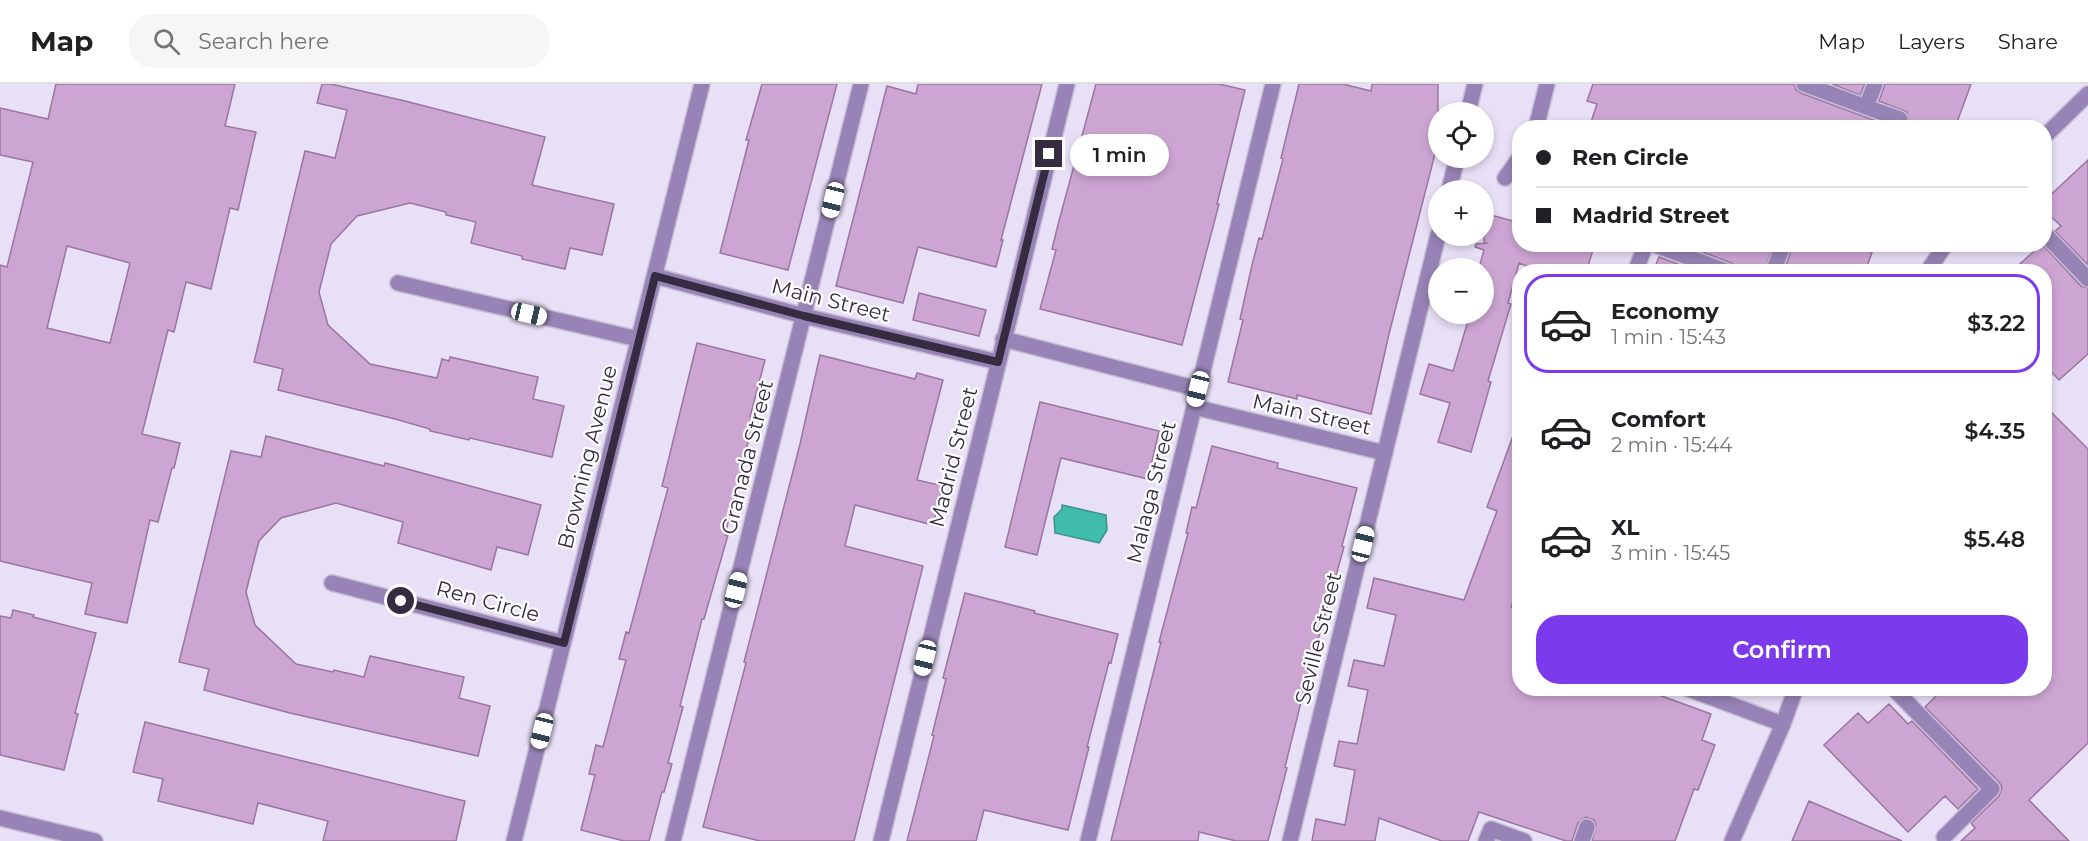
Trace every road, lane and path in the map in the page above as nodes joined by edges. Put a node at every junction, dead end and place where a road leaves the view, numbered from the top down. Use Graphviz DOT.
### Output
graph roads {
  1 [pos="702,84"];
  2 [pos="861,84"];
  3 [pos="1067,84"];
  4 [pos="1273,84"];
  5 [pos="1475,84"];
  6 [pos="1547,84"];
  7 [pos="1804,84"];
  8 [pos="1875,84"];
  9 [pos="2088,94"];
  10 [pos="1470,102"];
  11 [pos="1866,107"];
  12 [pos="1900,119"];
  13 [pos="1538,120"];
  14 [pos="2052,129"];
  15 [pos="1512,168"];
  16 [pos="1505,178"];
  17 [pos="2052,241"];
  18 [pos="1435,246"];
  19 [pos="1674,252"];
  20 [pos="1707,264"];
  21 [pos="655,276"];
  22 [pos="2088,279"];
  23 [pos="398,283"];
  24 [pos="804,316"];
  25 [pos="638,339"];
  26 [pos="1003,339"];
  27 [pos="998,362"];
  28 [pos="1198,389"];
  29 [pos="1194,407"];
  30 [pos="1385,453"];
  31 [pos="332,582"];
  32 [pos="564,643"];
  33 [pos="1708,696"];
  34 [pos="1793,696"];
  35 [pos="1901,696"];
  36 [pos="1783,724"];
  37 [pos="0,818"];
  38 [pos="1944,837"];
  39 [pos="95,841"];
  40 [pos="514,841"];
  41 [pos="674,841"];
  42 [pos="880,841"];
  43 [pos="1088,841"];
  44 [pos="1290,841"];
  45 [pos="1486,841"];
  46 [pos="1524,841"];
  47 [pos="1732,841"];
  1 -- 21 [label="street, Browning Avenue"];
  2 -- 24 [label="street, Granada Street"];
  3 -- 26 [label="street, Madrid Street"];
  4 -- 28 [label="street, Malaga Street"];
  5 -- 10 [label="street"];
  6 -- 13 [label="street"];
  7 -- 11 [label="street"];
  8 -- 11 [label="street"];
  9 -- 14 [label="street"];
  11 -- 12 [label="street"];
  15 -- 16 [label="street"];
  17 -- 22 [label="street"];
  18 -- 30 [label="street, Seville Street"];
  19 -- 20 [label="street"];
  21 -- 24 [label="street, Main Street"];
  21 -- 25 [label="street, Browning Avenue"];
  23 -- 25 [label="street"];
  24 -- 27 [label="street, Main Street"];
  24 -- 41 [label="street, Granada Street"];
  25 -- 32 [label="street, Browning Avenue"];
  26 -- 27 [label="street, Madrid Street"];
  26 -- 28 [label="street"];
  27 -- 42 [label="street, Madrid Street"];
  28 -- 29 [label="street, Malaga Street"];
  29 -- 30 [label="street, Main Street"];
  29 -- 43 [label="street, Malaga Street"];
  30 -- 44 [label="street, Seville Street"];
  31 -- 32 [label="street, Ren Circle"];
  32 -- 40 [label="street, Browning Avenue"];
  33 -- 36 [label="street"];
  34 -- 36 [label="street"];
  35 -- 38 [label="street"];
  36 -- 47 [label="street"];
  37 -- 39 [label="street"];
  45 -- 46 [label="street"];
}
